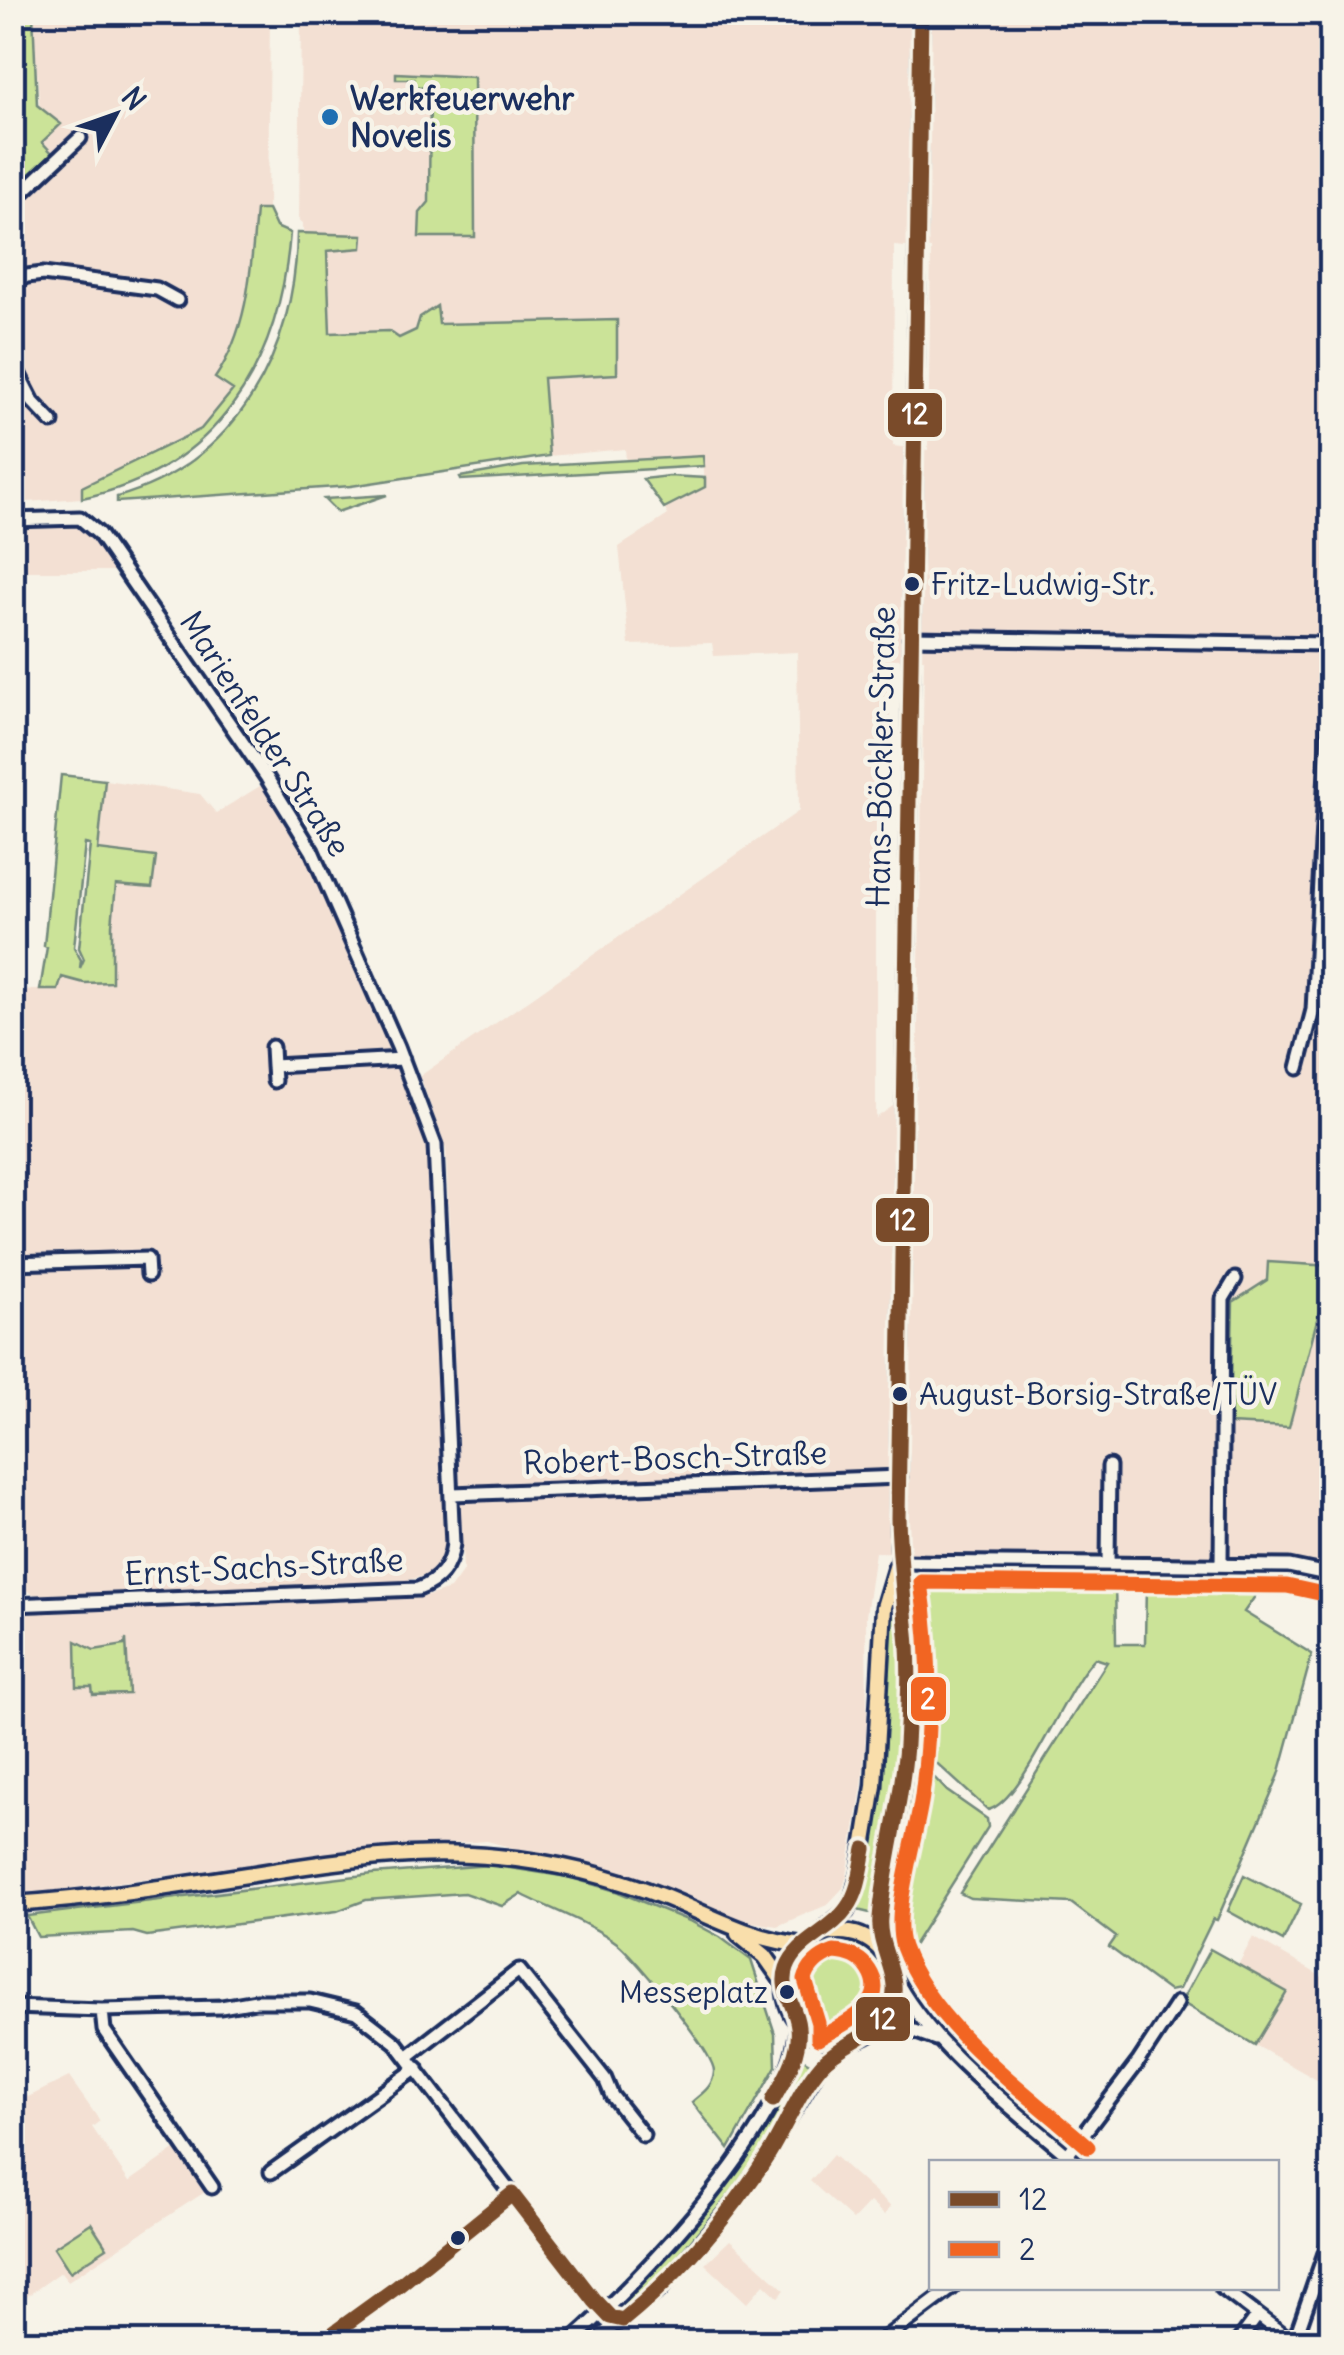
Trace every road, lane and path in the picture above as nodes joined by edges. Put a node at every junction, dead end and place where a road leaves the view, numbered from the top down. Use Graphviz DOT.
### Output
graph roads {
  1 [pos="921,12"];
  2 [pos="80,138"];
  3 [pos="12,202"];
  4 [pos="12,283"];
  5 [pos="178,300"];
  6 [pos="12,361"];
  7 [pos="52,422"];
  8 [pos="12,520"];
  9 [pos="910,638"];
  10 [pos="1332,644"];
  11 [pos="1332,660"];
  12 [pos="272,1047"];
  13 [pos="402,1060"];
  14 [pos="273,1066"];
  15 [pos="1298,1068"];
  16 [pos="274,1081"];
  17 [pos="436,1146"];
  18 [pos="12,1263"];
  19 [pos="148,1274"];
  20 [pos="1236,1280"];
  21 [pos="1110,1466"];
  22 [pos="900,1477"];
  23 [pos="452,1494"];
  24 [pos="898,1562"];
  25 [pos="1108,1564"];
  26 [pos="1221,1565"];
  27 [pos="1332,1574"];
  28 [pos="12,1578"];
  29 [pos="13,1605"];
  30 [pos="12,1904"];
  31 [pos="725,1925"];
  32 [pos="809,1941"];
  33 [pos="882,1950"];
  34 [pos="894,1976"];
  35 [pos="784,1983"];
  36 [pos="1177,2003"];
  37 [pos="12,2007"];
  38 [pos="102,2010"];
  39 [pos="798,2023"];
  40 [pos="876,2028"];
  41 [pos="936,2039"];
  42 [pos="850,2041"];
  43 [pos="408,2057"];
  44 [pos="417,2068"];
  45 [pos="643,2136"];
  46 [pos="1069,2160"];
  47 [pos="271,2172"];
  48 [pos="212,2186"];
  49 [pos="512,2194"];
  50 [pos="1332,2234"];
  51 [pos="949,2290"];
  52 [pos="1224,2290"];
  53 [pos="604,2310"];
  54 [pos="1257,2316"];
  55 [pos="623,2320"];
  56 [pos="321,2342"];
  57 [pos="570,2342"];
  58 [pos="592,2342"];
  59 [pos="880,2342"];
  60 [pos="1238,2342"];
  61 [pos="1293,2342"];
  1 -- 9 [label="main road, Hans-Böckler-Straße"];
  2 -- 3 [label="street"];
  4 -- 5 [label="street"];
  6 -- 7 [label="street"];
  8 -- 13 [label="street, Marienfelder Straße"];
  9 -- 10 [label="street"];
  9 -- 22 [label="main road, Hans-Böckler-Straße"];
  11 -- 15 [label="street"];
  12 -- 14 [label="street"];
  13 -- 14 [label="street"];
  13 -- 17 [label="street, Marienfelder Straße"];
  14 -- 16 [label="street"];
  17 -- 23 [label="street, Ernst-Sachs-Straße"];
  18 -- 19 [label="street"];
  20 -- 26 [label="street"];
  21 -- 25 [label="street"];
  22 -- 23 [label="street, Robert-Bosch-Straße"];
  22 -- 24 [label="main road, Hans-Böckler-Straße"];
  23 -- 29 [label="street, Ernst-Sachs-Straße"];
  24 -- 25 [label="street"];
  24 -- 32 [label="main road, Hans-Böckler-Straße"];
  24 -- 33 [label="main road, Hans-Böckler-Straße"];
  25 -- 26 [label="street"];
  26 -- 27 [label="street"];
  28 -- 29 [label="street"];
  30 -- 31 [label="main road"];
  31 -- 32 [label="main road"];
  31 -- 35 [label="main road"];
  32 -- 33 [label="main road"];
  32 -- 35 [label="main road"];
  33 -- 34 [label="main road"];
  34 -- 40 [label="main road"];
  34 -- 41 [label="street"];
  35 -- 39 [label="main road"];
  36 -- 46 [label="street"];
  37 -- 38 [label="street"];
  38 -- 43 [label="street"];
  38 -- 48 [label="street"];
  39 -- 42 [label="main road"];
  39 -- 53 [label="street"];
  40 -- 41 [label="street"];
  40 -- 42 [label="main road"];
  41 -- 46 [label="street"];
  42 -- 55 [label="street"];
  43 -- 44 [label="street"];
  43 -- 45 [label="street"];
  44 -- 47 [label="street"];
  44 -- 49 [label="street"];
  49 -- 53 [label="street"];
  49 -- 56 [label="street"];
  50 -- 61 [label="street"];
  51 -- 59 [label="street"];
  52 -- 54 [label="street"];
  53 -- 55 [label="street"];
  53 -- 57 [label="street"];
  54 -- 60 [label="street"];
  54 -- 61 [label="street"];
  55 -- 58 [label="street"];
}
